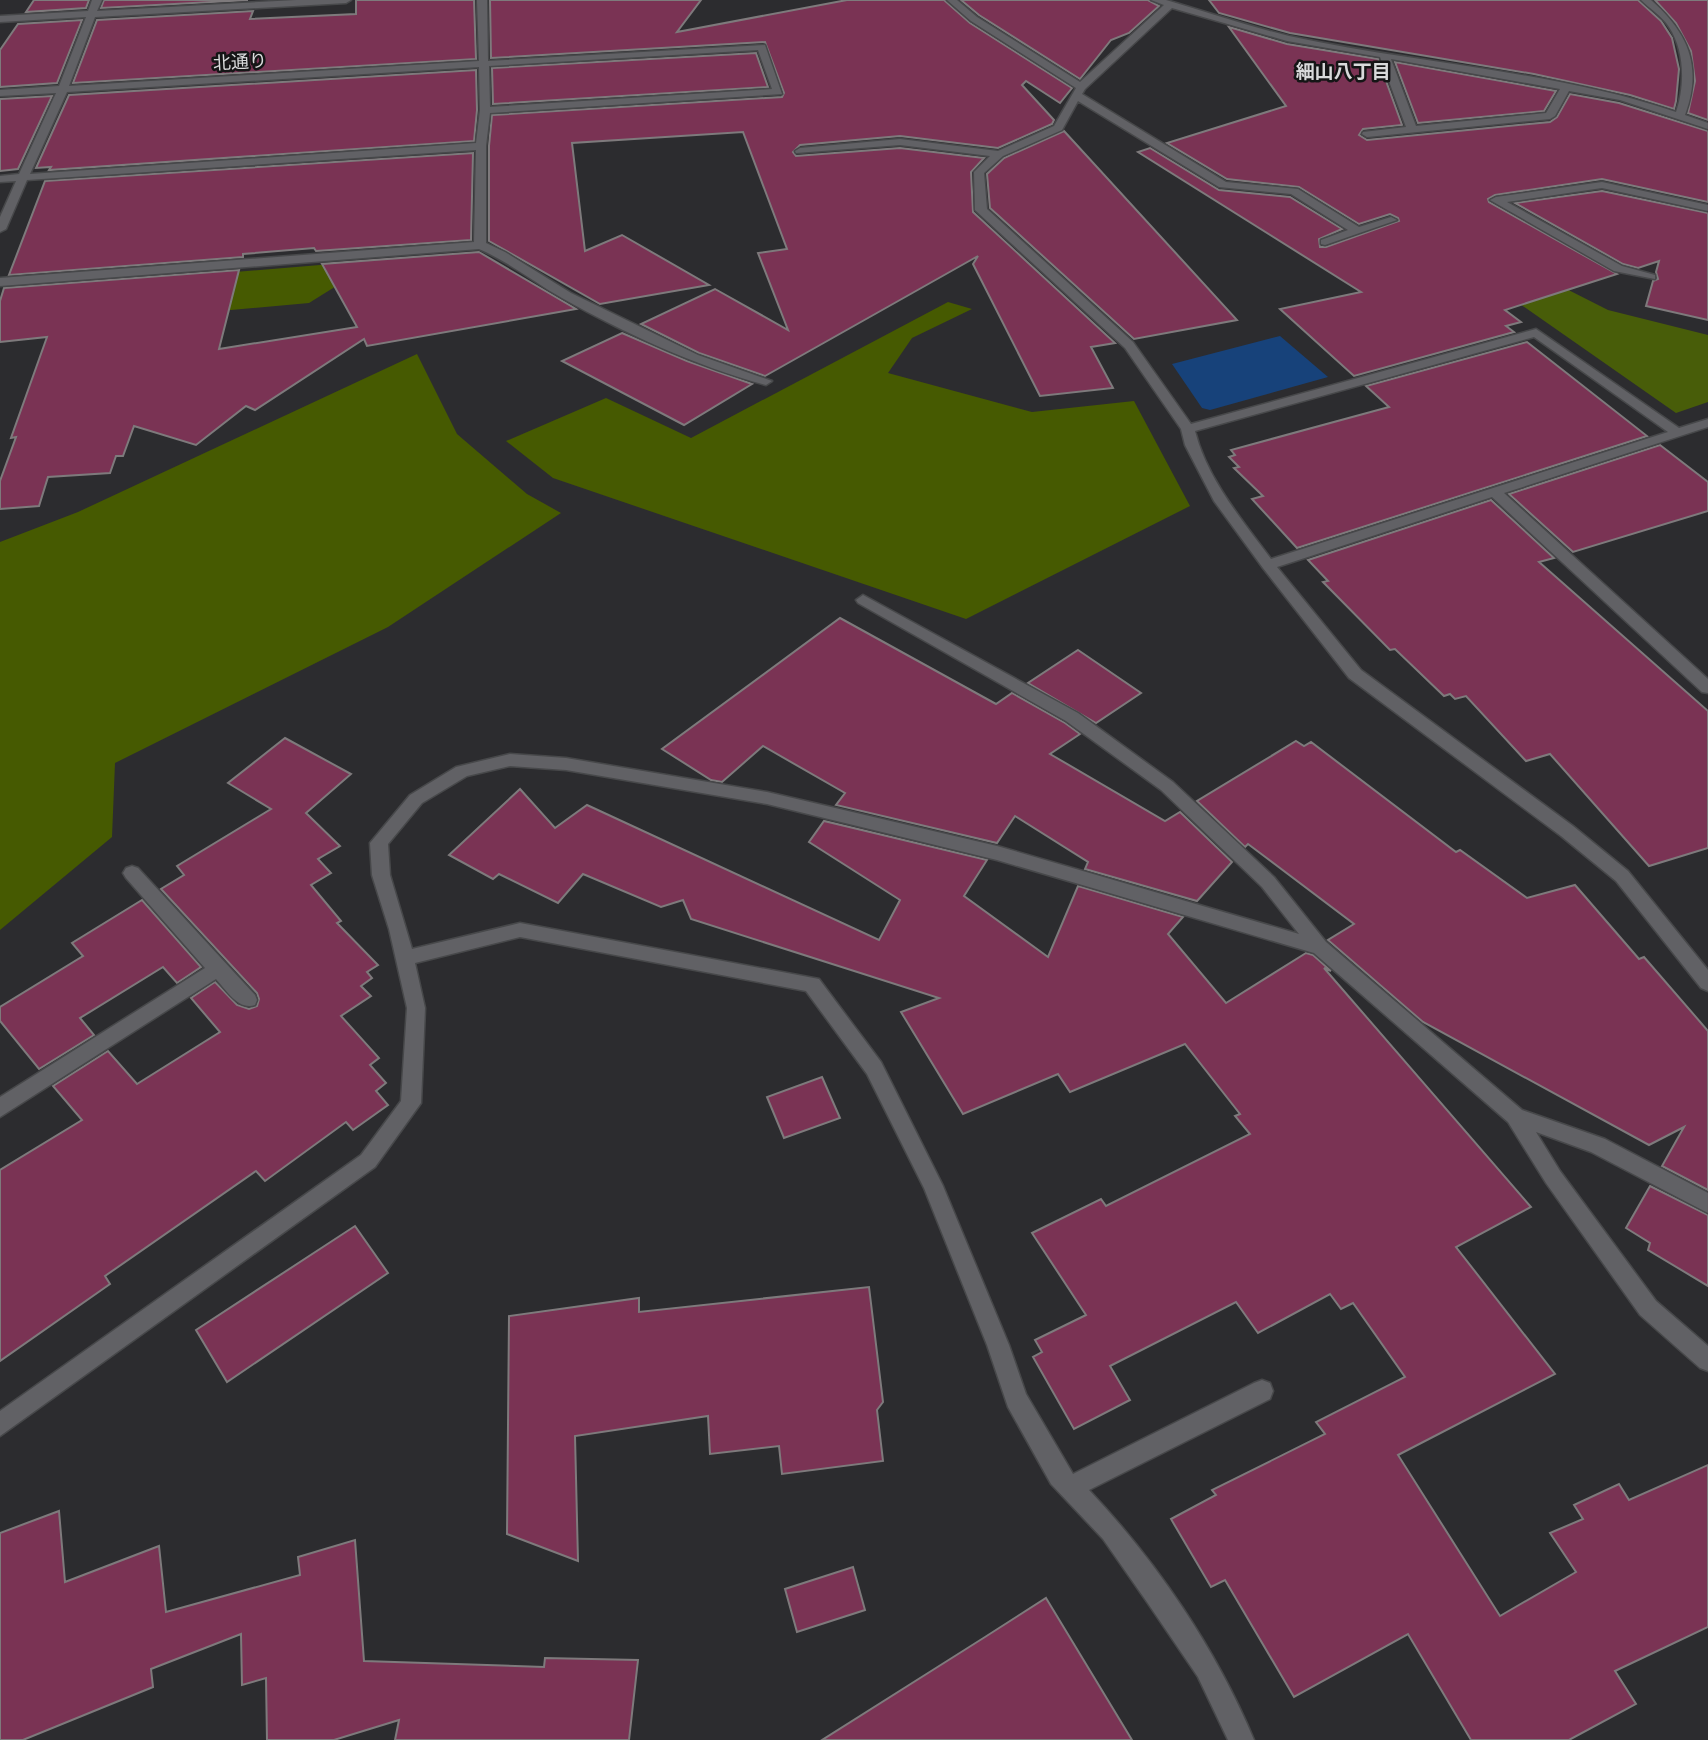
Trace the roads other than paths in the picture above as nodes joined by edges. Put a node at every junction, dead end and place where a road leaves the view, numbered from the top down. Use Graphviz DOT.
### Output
graph roads {
  1 [pos="97,0"];
  2 [pos="346,0"];
  3 [pos="482,0"];
  4 [pos="952,0"];
  5 [pos="1646,0"];
  6 [pos="1163,3"];
  7 [pos="91,14"];
  8 [pos="0,19"];
  9 [pos="1385,57"];
  10 [pos="483,63"];
  11 [pos="1567,86"];
  12 [pos="63,89"];
  13 [pos="1079,91"];
  14 [pos="0,93"];
  15 [pos="485,110"];
  16 [pos="1679,118"];
  17 [pos="1708,126"];
  18 [pos="1412,129"];
  19 [pos="1367,134"];
  20 [pos="481,146"];
  21 [pos="800,151"];
  22 [pos="999,155"];
  23 [pos="23,178"];
  24 [pos="0,179"];
  25 [pos="1708,208"];
  26 [pos="1391,220"];
  27 [pos="0,229"];
  28 [pos="1357,231"];
  29 [pos="1325,242"];
  30 [pos="480,245"];
  31 [pos="1651,277"];
  32 [pos="0,282"];
  33 [pos="765,381"];
  34 [pos="1708,423"];
  35 [pos="1188,429"];
  36 [pos="1678,433"];
  37 [pos="1494,492"];
  38 [pos="1268,565"];
  39 [pos="863,600"];
  40 [pos="1708,688"];
  41 [pos="132,873"];
  42 [pos="1320,947"];
  43 [pos="404,958"];
  44 [pos="217,969"];
  45 [pos="1708,983"];
  46 [pos="248,1000"];
  47 [pos="0,1108"];
  48 [pos="1515,1116"];
  49 [pos="1708,1204"];
  50 [pos="1708,1360"];
  51 [pos="1262,1391"];
  52 [pos="0,1425"];
  53 [pos="1069,1488"];
  54 [pos="1241,1740"];
  1 -- 7 [label="street"];
  2 -- 7 [label="street"];
  3 -- 10 [label="street"];
  4 -- 13 [label="street"];
  5 -- 16 [label="street"];
  6 -- 9 [label="street"];
  6 -- 13 [label="street"];
  7 -- 8 [label="street"];
  7 -- 12 [label="street"];
  9 -- 11 [label="street"];
  9 -- 18 [label="street"];
  10 -- 12 [label="street, 北通り"];
  10 -- 15 [label="street"];
  10 -- 15 [label="street, 北通り"];
  11 -- 16 [label="street"];
  11 -- 18 [label="street"];
  12 -- 14 [label="street, 北通り"];
  12 -- 23 [label="street"];
  13 -- 22 [label="street"];
  13 -- 28 [label="street"];
  15 -- 20 [label="street"];
  16 -- 17 [label="street"];
  18 -- 19 [label="street"];
  20 -- 23 [label="street"];
  20 -- 30 [label="street"];
  21 -- 22 [label="street"];
  22 -- 35 [label="street"];
  23 -- 24 [label="street"];
  23 -- 27 [label="street"];
  25 -- 31 [label="street"];
  26 -- 28 [label="street"];
  28 -- 29 [label="street"];
  30 -- 32 [label="street"];
  30 -- 33 [label="street"];
  34 -- 36 [label="street"];
  35 -- 36 [label="street"];
  35 -- 38 [label="street"];
  36 -- 37 [label="street"];
  37 -- 38 [label="street"];
  37 -- 40 [label="street"];
  38 -- 45 [label="street"];
  39 -- 42 [label="street"];
  41 -- 44 [label="street"];
  42 -- 43 [label="street"];
  42 -- 48 [label="street"];
  43 -- 52 [label="street"];
  43 -- 53 [label="street"];
  44 -- 46 [label="street"];
  44 -- 47 [label="street"];
  48 -- 49 [label="street"];
  48 -- 50 [label="street"];
  51 -- 53 [label="street"];
  53 -- 54 [label="street"];
}
